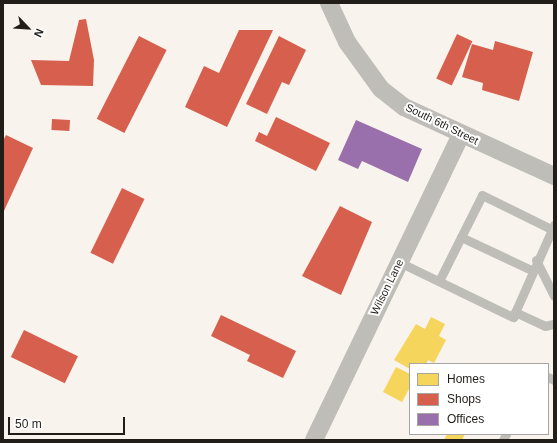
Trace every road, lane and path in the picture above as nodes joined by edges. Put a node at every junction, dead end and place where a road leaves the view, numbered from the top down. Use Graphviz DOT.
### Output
graph roads {
  1 [pos="329,3"];
  2 [pos="461,134"];
  3 [pos="554,176"];
  4 [pos="552,227"];
  5 [pos="461,237"];
  6 [pos="536,260"];
  7 [pos="399,262"];
  8 [pos="531,270"];
  9 [pos="439,281"];
  10 [pos="554,296"];
  11 [pos="515,312"];
  12 [pos="554,324"];
  13 [pos="314,440"];
  1 -- 2 [label="street, South 6th Street"];
  2 -- 3 [label="street, South 6th Street"];
  2 -- 7 [label="street, Wilson Lane"];
  4 -- 5 [label="lane"];
  4 -- 6 [label="lane"];
  5 -- 8 [label="lane"];
  5 -- 9 [label="lane"];
  6 -- 8 [label="lane"];
  6 -- 10 [label="lane"];
  7 -- 9 [label="lane"];
  7 -- 13 [label="street, Wilson Lane"];
  8 -- 11 [label="lane"];
  9 -- 11 [label="lane"];
  11 -- 12 [label="lane"];
}
